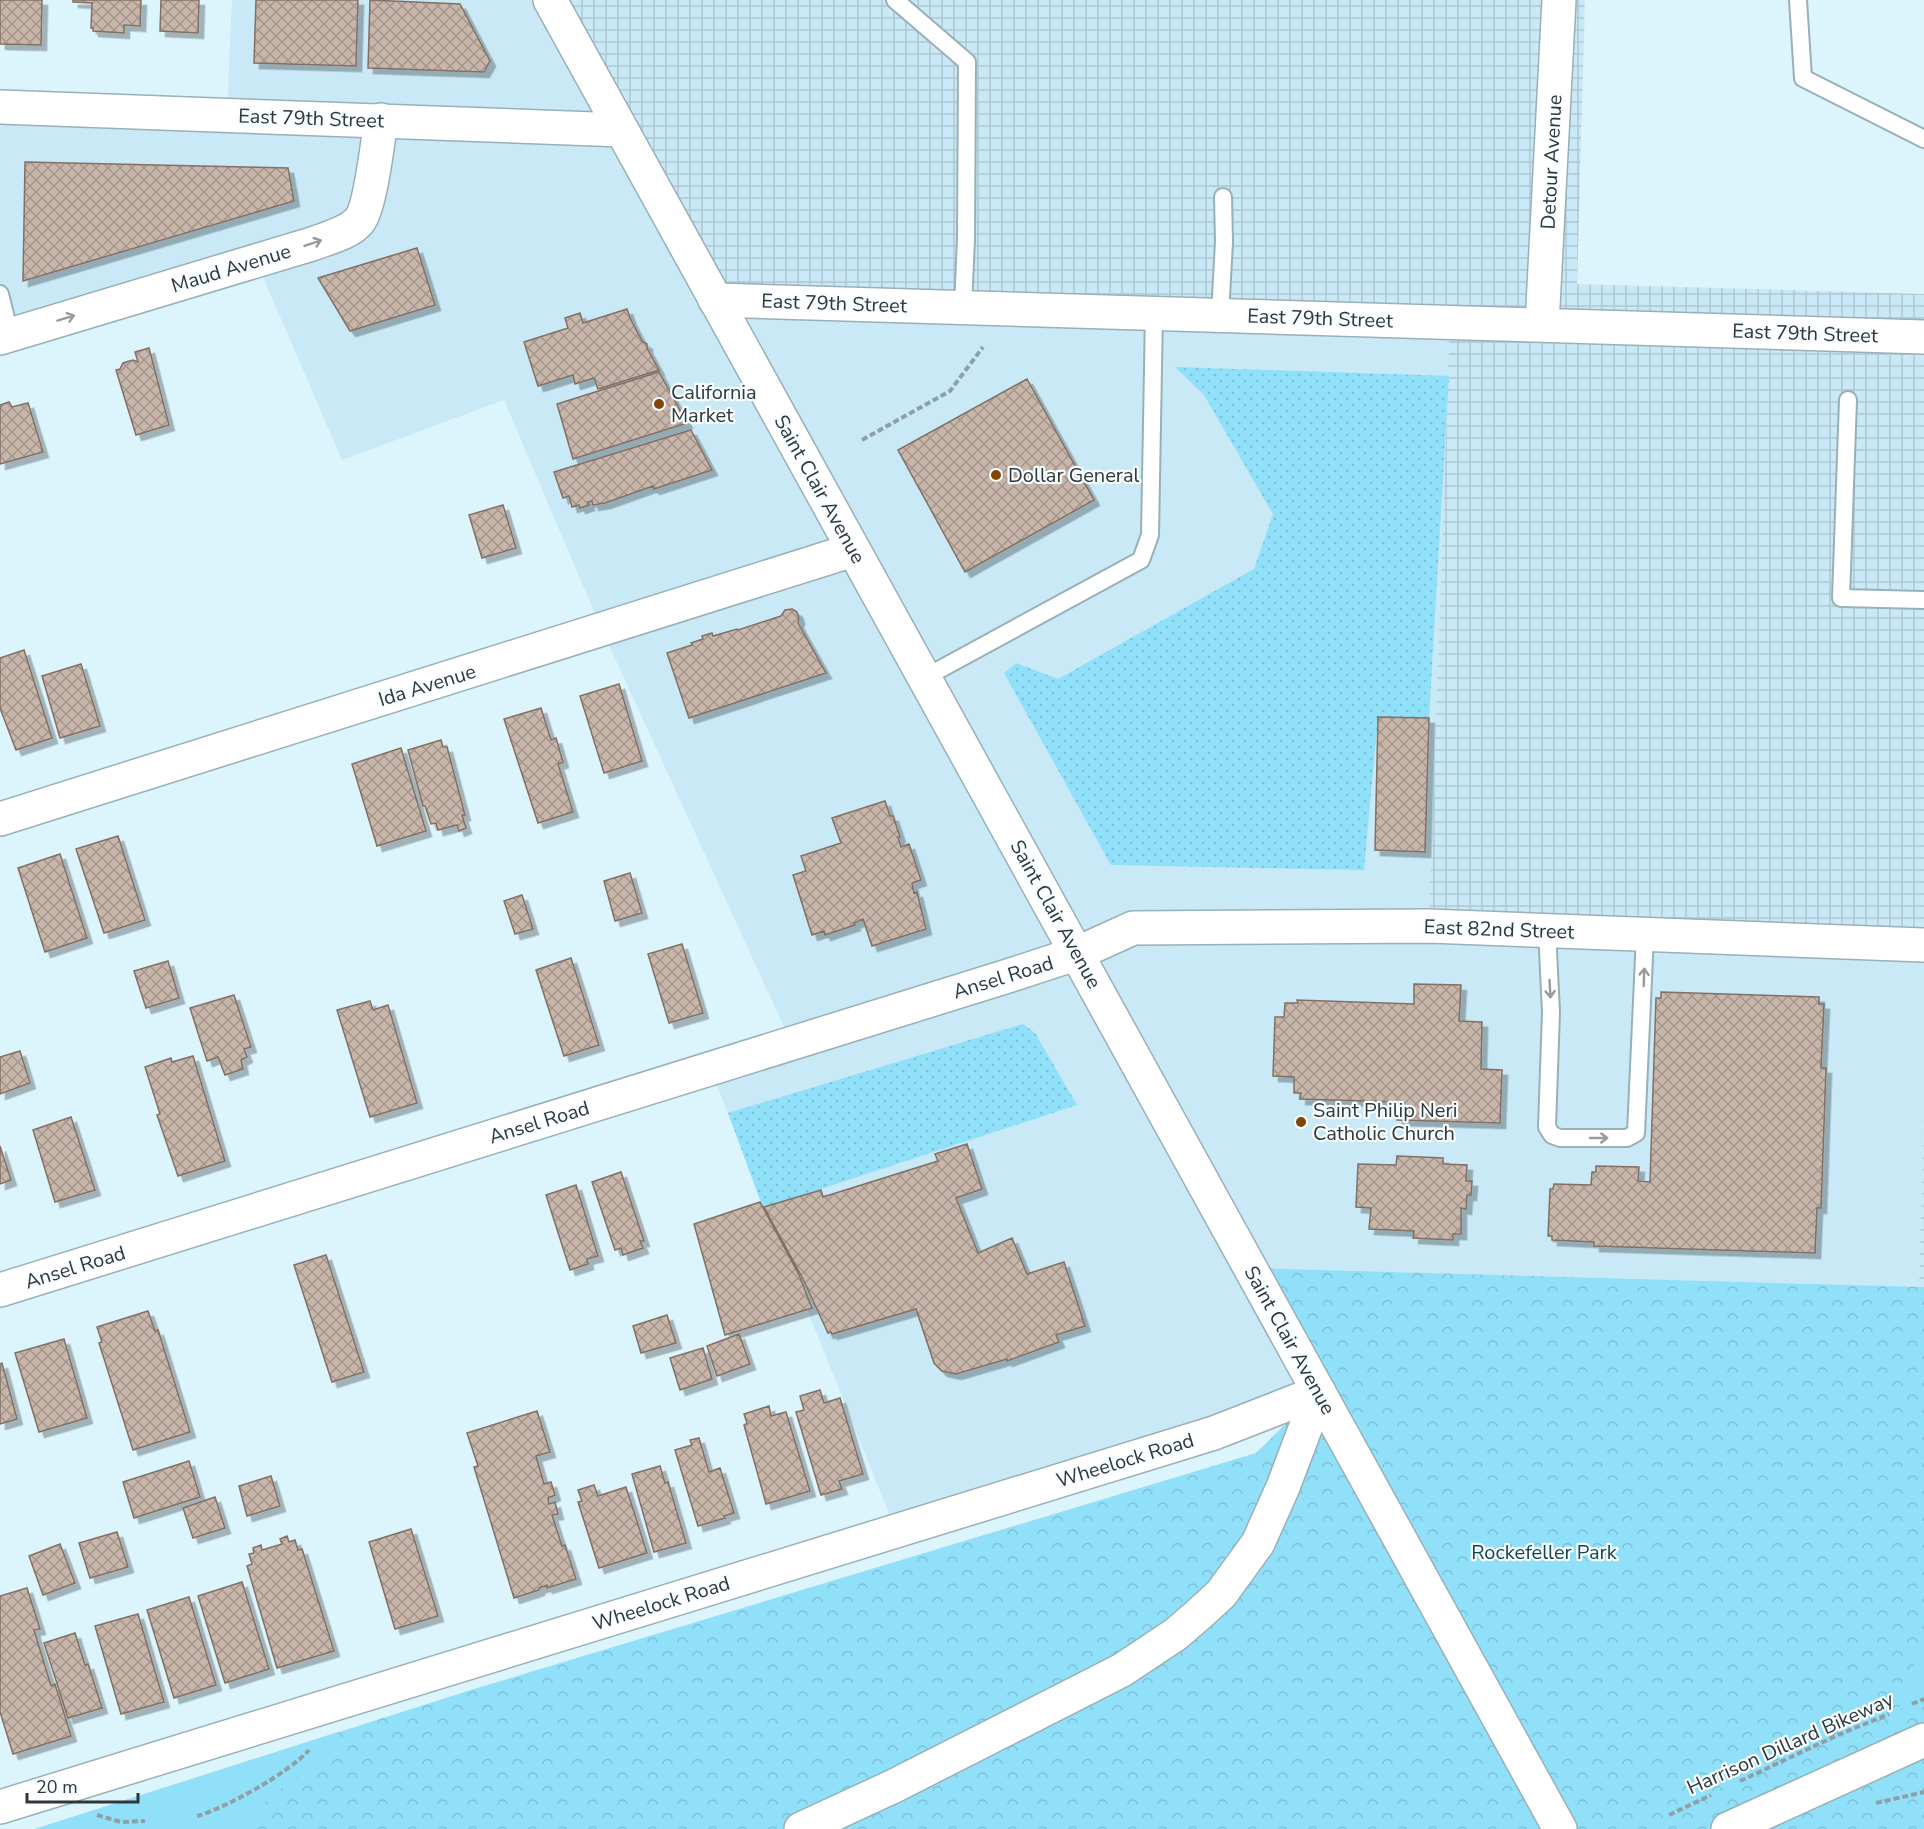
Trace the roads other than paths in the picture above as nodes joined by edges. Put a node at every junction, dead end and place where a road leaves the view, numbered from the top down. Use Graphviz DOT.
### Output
graph roads {
  1 [pos="550,0"];
  2 [pos="895,0"];
  3 [pos="1559,0"];
  4 [pos="1798,0"];
  5 [pos="0,107"];
  6 [pos="381,120"];
  7 [pos="622,130"];
  8 [pos="1924,139"];
  9 [pos="1223,197"];
  10 [pos="0,294"];
  11 [pos="715,300"];
  12 [pos="963,307"];
  13 [pos="1154,313"];
  14 [pos="1220,315"];
  15 [pos="1542,325"];
  16 [pos="5,336"];
  17 [pos="1924,337"];
  18 [pos="1848,400"];
  19 [pos="854,550"];
  20 [pos="1924,600"];
  21 [pos="924,678"];
  22 [pos="0,819"];
  23 [pos="1547,930"];
  24 [pos="1645,935"];
  25 [pos="1924,945"];
  26 [pos="1078,953"];
  27 [pos="0,1290"];
  28 [pos="1319,1392"];
  29 [pos="1924,1740"];
  30 [pos="0,1807"];
  31 [pos="801,1829"];
  32 [pos="1560,1829"];
  33 [pos="1728,1829"];
  1 -- 7 [label="street, Saint Clair Avenue"];
  2 -- 12 [label="lane"];
  3 -- 15 [label="street, Detour Avenue"];
  4 -- 8 [label="lane"];
  5 -- 6 [label="street, East 79th Street"];
  6 -- 7 [label="street, East 79th Street"];
  16 -- 6 [label="street, Maud Avenue, one-way"];
  7 -- 11 [label="street, Saint Clair Avenue"];
  9 -- 14 [label="lane"];
  10 -- 16 [label="lane"];
  11 -- 12 [label="street, East 79th Street"];
  11 -- 19 [label="street, Saint Clair Avenue"];
  12 -- 13 [label="street, East 79th Street"];
  13 -- 14 [label="street, East 79th Street"];
  13 -- 21 [label="lane"];
  14 -- 15 [label="street, East 79th Street"];
  15 -- 17 [label="street, East 79th Street"];
  18 -- 20 [label="lane"];
  19 -- 21 [label="street, Saint Clair Avenue"];
  19 -- 22 [label="street, Ida Avenue"];
  21 -- 26 [label="street, Saint Clair Avenue"];
  23 -- 24 [label="street, East 82nd Street"];
  23 -- 24 [label="lane, one-way"];
  23 -- 26 [label="street, East 82nd Street"];
  24 -- 25 [label="street, East 82nd Street"];
  26 -- 27 [label="street, Ansel Road"];
  26 -- 28 [label="street, Saint Clair Avenue"];
  28 -- 30 [label="street, Wheelock Road"];
  28 -- 31 [label="street"];
  28 -- 32 [label="street, Saint Clair Avenue"];
  29 -- 33 [label="street"];
}
